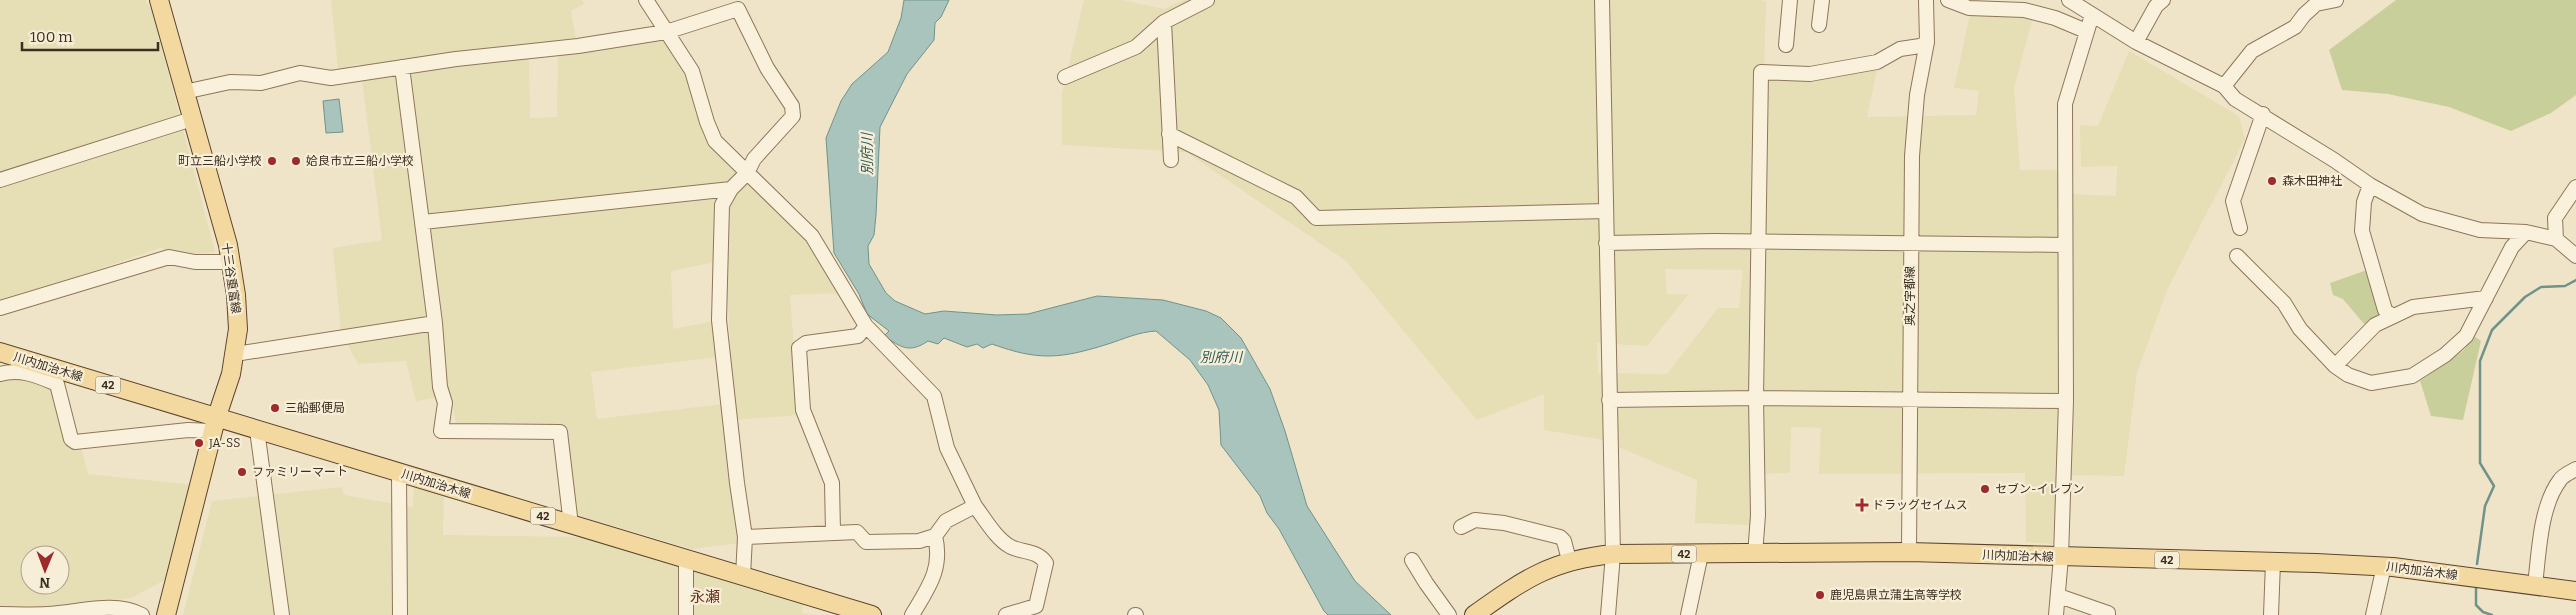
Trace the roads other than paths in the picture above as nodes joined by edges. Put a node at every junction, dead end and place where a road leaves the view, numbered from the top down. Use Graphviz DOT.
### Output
graph roads {
  1 [pos="159,0"];
  2 [pos="646,0"];
  3 [pos="1207,0"];
  4 [pos="1602,0"];
  5 [pos="1790,0"];
  6 [pos="1822,0"];
  7 [pos="1926,0"];
  8 [pos="1948,0"];
  9 [pos="2069,0"];
  10 [pos="2163,0"];
  11 [pos="2336,0"];
  12 [pos="738,4"];
  13 [pos="2092,15"];
  14 [pos="1164,22"];
  15 [pos="1819,25"];
  16 [pos="666,32"];
  17 [pos="2086,32"];
  18 [pos="1927,42"];
  19 [pos="2136,42"];
  20 [pos="1786,45"];
  21 [pos="402,67"];
  22 [pos="1065,77"];
  23 [pos="2224,86"];
  24 [pos="184,92"];
  25 [pos="2263,114"];
  26 [pos="192,119"];
  27 [pos="1169,134"];
  28 [pos="1171,160"];
  29 [pos="748,173"];
  30 [pos="0,180"];
  31 [pos="2370,186"];
  32 [pos="2576,187"];
  33 [pos="731,189"];
  34 [pos="1606,211"];
  35 [pos="423,222"];
  36 [pos="2240,228"];
  37 [pos="2526,232"];
  38 [pos="2556,239"];
  39 [pos="1758,242"];
  40 [pos="1911,242"];
  41 [pos="1606,243"];
  42 [pos="2066,245"];
  43 [pos="2237,256"];
  44 [pos="2576,256"];
  45 [pos="231,262"];
  46 [pos="2486,298"];
  47 [pos="0,308"];
  48 [pos="2392,316"];
  49 [pos="435,323"];
  50 [pos="866,326"];
  51 [pos="0,352"];
  52 [pos="235,354"];
  53 [pos="2335,366"];
  54 [pos="0,374"];
  55 [pos="1756,398"];
  56 [pos="1609,400"];
  57 [pos="1910,400"];
  58 [pos="2066,402"];
  59 [pos="215,425"];
  60 [pos="257,430"];
  61 [pos="2576,470"];
  62 [pos="399,473"];
  63 [pos="975,506"];
  64 [pos="571,524"];
  65 [pos="1461,527"];
  66 [pos="833,532"];
  67 [pos="935,536"];
  68 [pos="745,537"];
  69 [pos="1909,552"];
  70 [pos="1613,554"];
  71 [pos="1701,554"];
  72 [pos="1755,555"];
  73 [pos="2061,557"];
  74 [pos="686,560"];
  75 [pos="1412,560"];
  76 [pos="1569,560"];
  77 [pos="2273,562"];
  78 [pos="2384,566"];
  79 [pos="743,576"];
  80 [pos="2535,585"];
  81 [pos="2576,591"];
  82 [pos="2059,596"];
  83 [pos="0,614"];
  84 [pos="46,615"];
  85 [pos="142,615"];
  86 [pos="166,615"];
  87 [pos="282,615"];
  88 [pos="400,615"];
  89 [pos="686,615"];
  90 [pos="872,615"];
  91 [pos="912,615"];
  92 [pos="1006,615"];
  93 [pos="1449,615"];
  94 [pos="1476,615"];
  95 [pos="1608,615"];
  96 [pos="1688,615"];
  97 [pos="2056,615"];
  98 [pos="2108,615"];
  99 [pos="2271,615"];
  100 [pos="2373,615"];
  1 -- 24 [label="main road, 十三谷重富線"];
  2 -- 16 [label="street"];
  3 -- 14 [label="street"];
  4 -- 34 [label="street"];
  5 -- 20 [label="street"];
  6 -- 15 [label="street"];
  7 -- 18 [label="street, 奥之宇都線"];
  8 -- 17 [label="street"];
  9 -- 13 [label="street"];
  10 -- 19 [label="street"];
  11 -- 23 [label="street"];
  12 -- 16 [label="street"];
  12 -- 29 [label="street"];
  13 -- 17 [label="street"];
  13 -- 19 [label="street"];
  14 -- 22 [label="street"];
  14 -- 27 [label="street"];
  16 -- 21 [label="street"];
  16 -- 29 [label="street"];
  17 -- 42 [label="street"];
  18 -- 39 [label="street"];
  18 -- 40 [label="street, 奥之宇都線"];
  19 -- 23 [label="street"];
  21 -- 24 [label="street"];
  21 -- 35 [label="street"];
  23 -- 25 [label="street"];
  24 -- 26 [label="main road, 十三谷重富線"];
  25 -- 31 [label="street"];
  25 -- 36 [label="street"];
  26 -- 30 [label="street"];
  26 -- 45 [label="main road, 十三谷重富線"];
  27 -- 28 [label="street"];
  27 -- 34 [label="street"];
  29 -- 33 [label="street"];
  29 -- 50 [label="street"];
  31 -- 37 [label="street"];
  31 -- 48 [label="street"];
  32 -- 38 [label="street"];
  33 -- 35 [label="street"];
  33 -- 68 [label="street"];
  34 -- 41 [label="street"];
  35 -- 49 [label="street"];
  37 -- 38 [label="street"];
  37 -- 46 [label="street"];
  38 -- 44 [label="street"];
  39 -- 40 [label="street"];
  39 -- 41 [label="street"];
  39 -- 55 [label="street"];
  40 -- 42 [label="street"];
  40 -- 57 [label="street, 奥之宇都線"];
  41 -- 56 [label="street"];
  42 -- 58 [label="street"];
  43 -- 53 [label="street"];
  45 -- 47 [label="street"];
  45 -- 52 [label="main road, 十三谷重富線"];
  46 -- 48 [label="street"];
  46 -- 53 [label="street"];
  48 -- 53 [label="street"];
  49 -- 52 [label="street"];
  49 -- 64 [label="street"];
  50 -- 63 [label="street"];
  50 -- 66 [label="street"];
  51 -- 59 [label="main road, 川内加治木線 / 42"];
  52 -- 59 [label="main road, 十三谷重富線"];
  54 -- 59 [label="street"];
  55 -- 56 [label="street"];
  55 -- 57 [label="street"];
  55 -- 72 [label="street"];
  56 -- 70 [label="street"];
  57 -- 58 [label="street"];
  57 -- 69 [label="street, 奥之宇都線"];
  58 -- 73 [label="street"];
  59 -- 60 [label="main road, 川内加治木線 / 42"];
  59 -- 86 [label="main road, 十三谷重富線"];
  60 -- 62 [label="main road, 川内加治木線 / 42"];
  60 -- 87 [label="street"];
  61 -- 80 [label="street"];
  62 -- 64 [label="main road, 川内加治木線 / 42"];
  62 -- 88 [label="street"];
  63 -- 67 [label="street"];
  63 -- 92 [label="street"];
  64 -- 74 [label="main road, 川内加治木線 / 42"];
  65 -- 76 [label="street"];
  66 -- 67 [label="street"];
  66 -- 68 [label="street"];
  67 -- 91 [label="street"];
  68 -- 79 [label="street"];
  69 -- 72 [label="main road, 川内加治木線 / 42"];
  69 -- 73 [label="main road, 川内加治木線 / 42"];
  70 -- 71 [label="main road, 川内加治木線 / 42"];
  70 -- 76 [label="main road, 川内加治木線 / 42"];
  70 -- 95 [label="street"];
  71 -- 72 [label="main road, 川内加治木線 / 42"];
  71 -- 96 [label="street"];
  73 -- 77 [label="main road, 川内加治木線 / 42"];
  73 -- 82 [label="street"];
  74 -- 79 [label="main road, 川内加治木線 / 42"];
  74 -- 89 [label="street"];
  75 -- 93 [label="street"];
  76 -- 94 [label="main road, 川内加治木線 / 42"];
  77 -- 78 [label="main road, 川内加治木線 / 42"];
  77 -- 99 [label="street"];
  78 -- 80 [label="main road, 川内加治木線 / 42"];
  78 -- 100 [label="street"];
  79 -- 90 [label="main road, 川内加治木線 / 42"];
  80 -- 81 [label="main road, 川内加治木線 / 42"];
  82 -- 97 [label="street"];
  82 -- 98 [label="street"];
  83 -- 84 [label="street"];
  84 -- 85 [label="street"];
}
